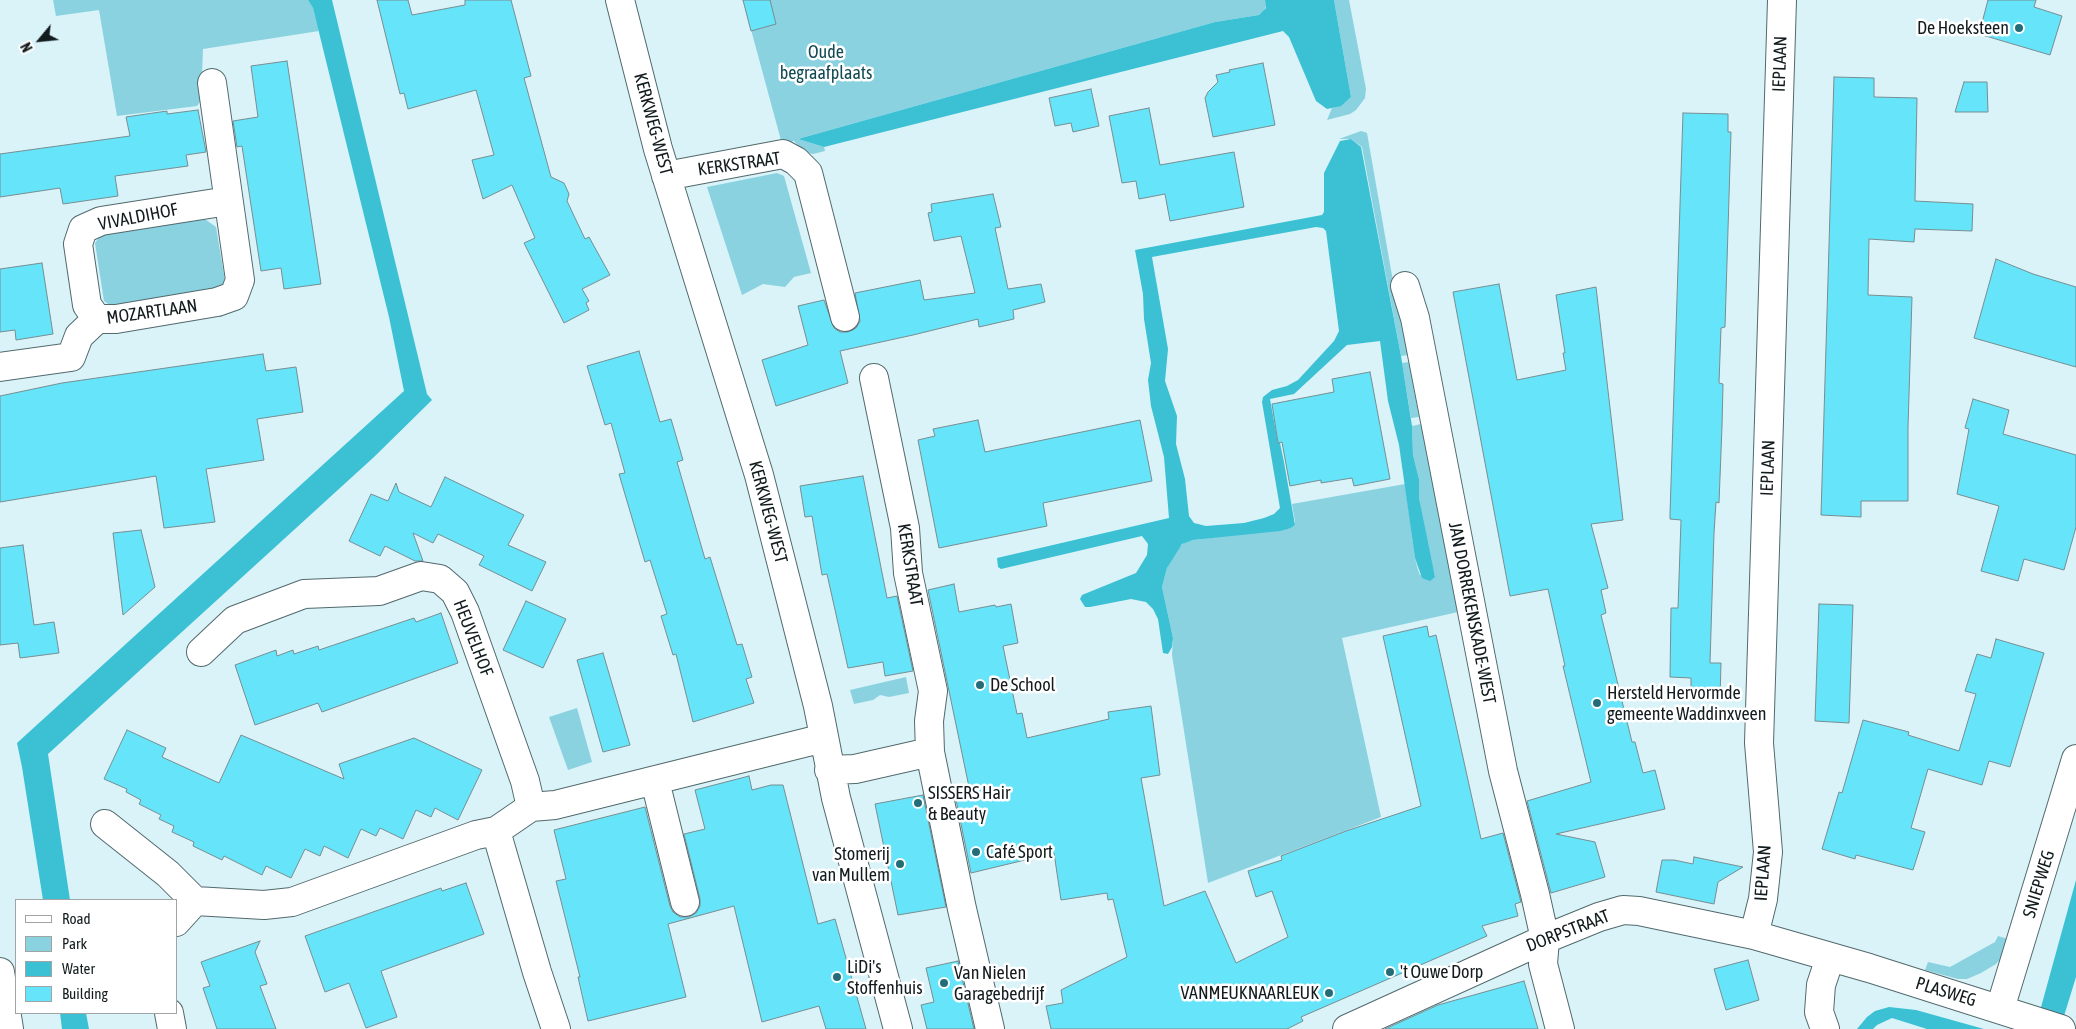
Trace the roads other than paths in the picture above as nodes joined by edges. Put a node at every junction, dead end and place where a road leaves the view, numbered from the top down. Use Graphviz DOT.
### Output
graph roads {
  1 [pos="620,0"];
  2 [pos="1782,10"];
  3 [pos="212,83"];
  4 [pos="666,176"];
  5 [pos="228,201"];
  6 [pos="1406,286"];
  7 [pos="845,316"];
  8 [pos="97,319"];
  9 [pos="0,367"];
  10 [pos="874,378"];
  11 [pos="201,652"];
  12 [pos="824,738"];
  13 [pos="930,752"];
  14 [pos="2076,759"];
  15 [pos="829,770"];
  16 [pos="655,781"];
  17 [pos="531,807"];
  18 [pos="105,824"];
  19 [pos="496,831"];
  20 [pos="195,901"];
  21 [pos="685,902"];
  22 [pos="178,920"];
  23 [pos="1754,935"];
  24 [pos="1545,939"];
  25 [pos="1830,958"];
  26 [pos="0,972"];
  27 [pos="2000,1008"];
  28 [pos="169,1014"];
  29 [pos="9,1029"];
  30 [pos="172,1029"];
  31 [pos="556,1029"];
  32 [pos="898,1029"];
  33 [pos="990,1029"];
  34 [pos="1347,1029"];
  35 [pos="1560,1029"];
  36 [pos="1825,1029"];
  37 [pos="2061,1029"];
  1 -- 4 [label="street, KERKWEG-WEST"];
  2 -- 23 [label="street, IEPLAAN"];
  3 -- 5 [label="street"];
  4 -- 7 [label="street, KERKSTRAAT"];
  4 -- 12 [label="street, KERKWEG-WEST"];
  5 -- 8 [label="street, MOZARTLAAN"];
  5 -- 8 [label="street, VIVALDIHOF"];
  6 -- 24 [label="street, JAN DORREKENSKADE-WEST"];
  8 -- 9 [label="street, MOZARTLAAN"];
  10 -- 13 [label="street, KERKSTRAAT"];
  11 -- 17 [label="street, HEUVELHOF"];
  12 -- 15 [label="street, KERKWEG-WEST"];
  12 -- 16 [label="street"];
  13 -- 15 [label="street"];
  13 -- 33 [label="street, KERKSTRAAT"];
  14 -- 27 [label="street, SNIEPWEG"];
  15 -- 32 [label="street, KERKWEG-WEST"];
  16 -- 17 [label="street"];
  16 -- 21 [label="street"];
  17 -- 19 [label="street"];
  18 -- 20 [label="street"];
  19 -- 20 [label="street"];
  19 -- 31 [label="street"];
  20 -- 22 [label="street"];
  23 -- 24 [label="street, DORPSTRAAT"];
  23 -- 25 [label="street, DORPSTRAAT"];
  24 -- 34 [label="street, DORPSTRAAT"];
  24 -- 35 [label="street, JAN DORREKENSKADE-WEST"];
  25 -- 27 [label="street, PLASWEG"];
  25 -- 36 [label="street"];
  26 -- 29 [label="street"];
  27 -- 37 [label="street, PLASWEG"];
  28 -- 30 [label="street"];
}
